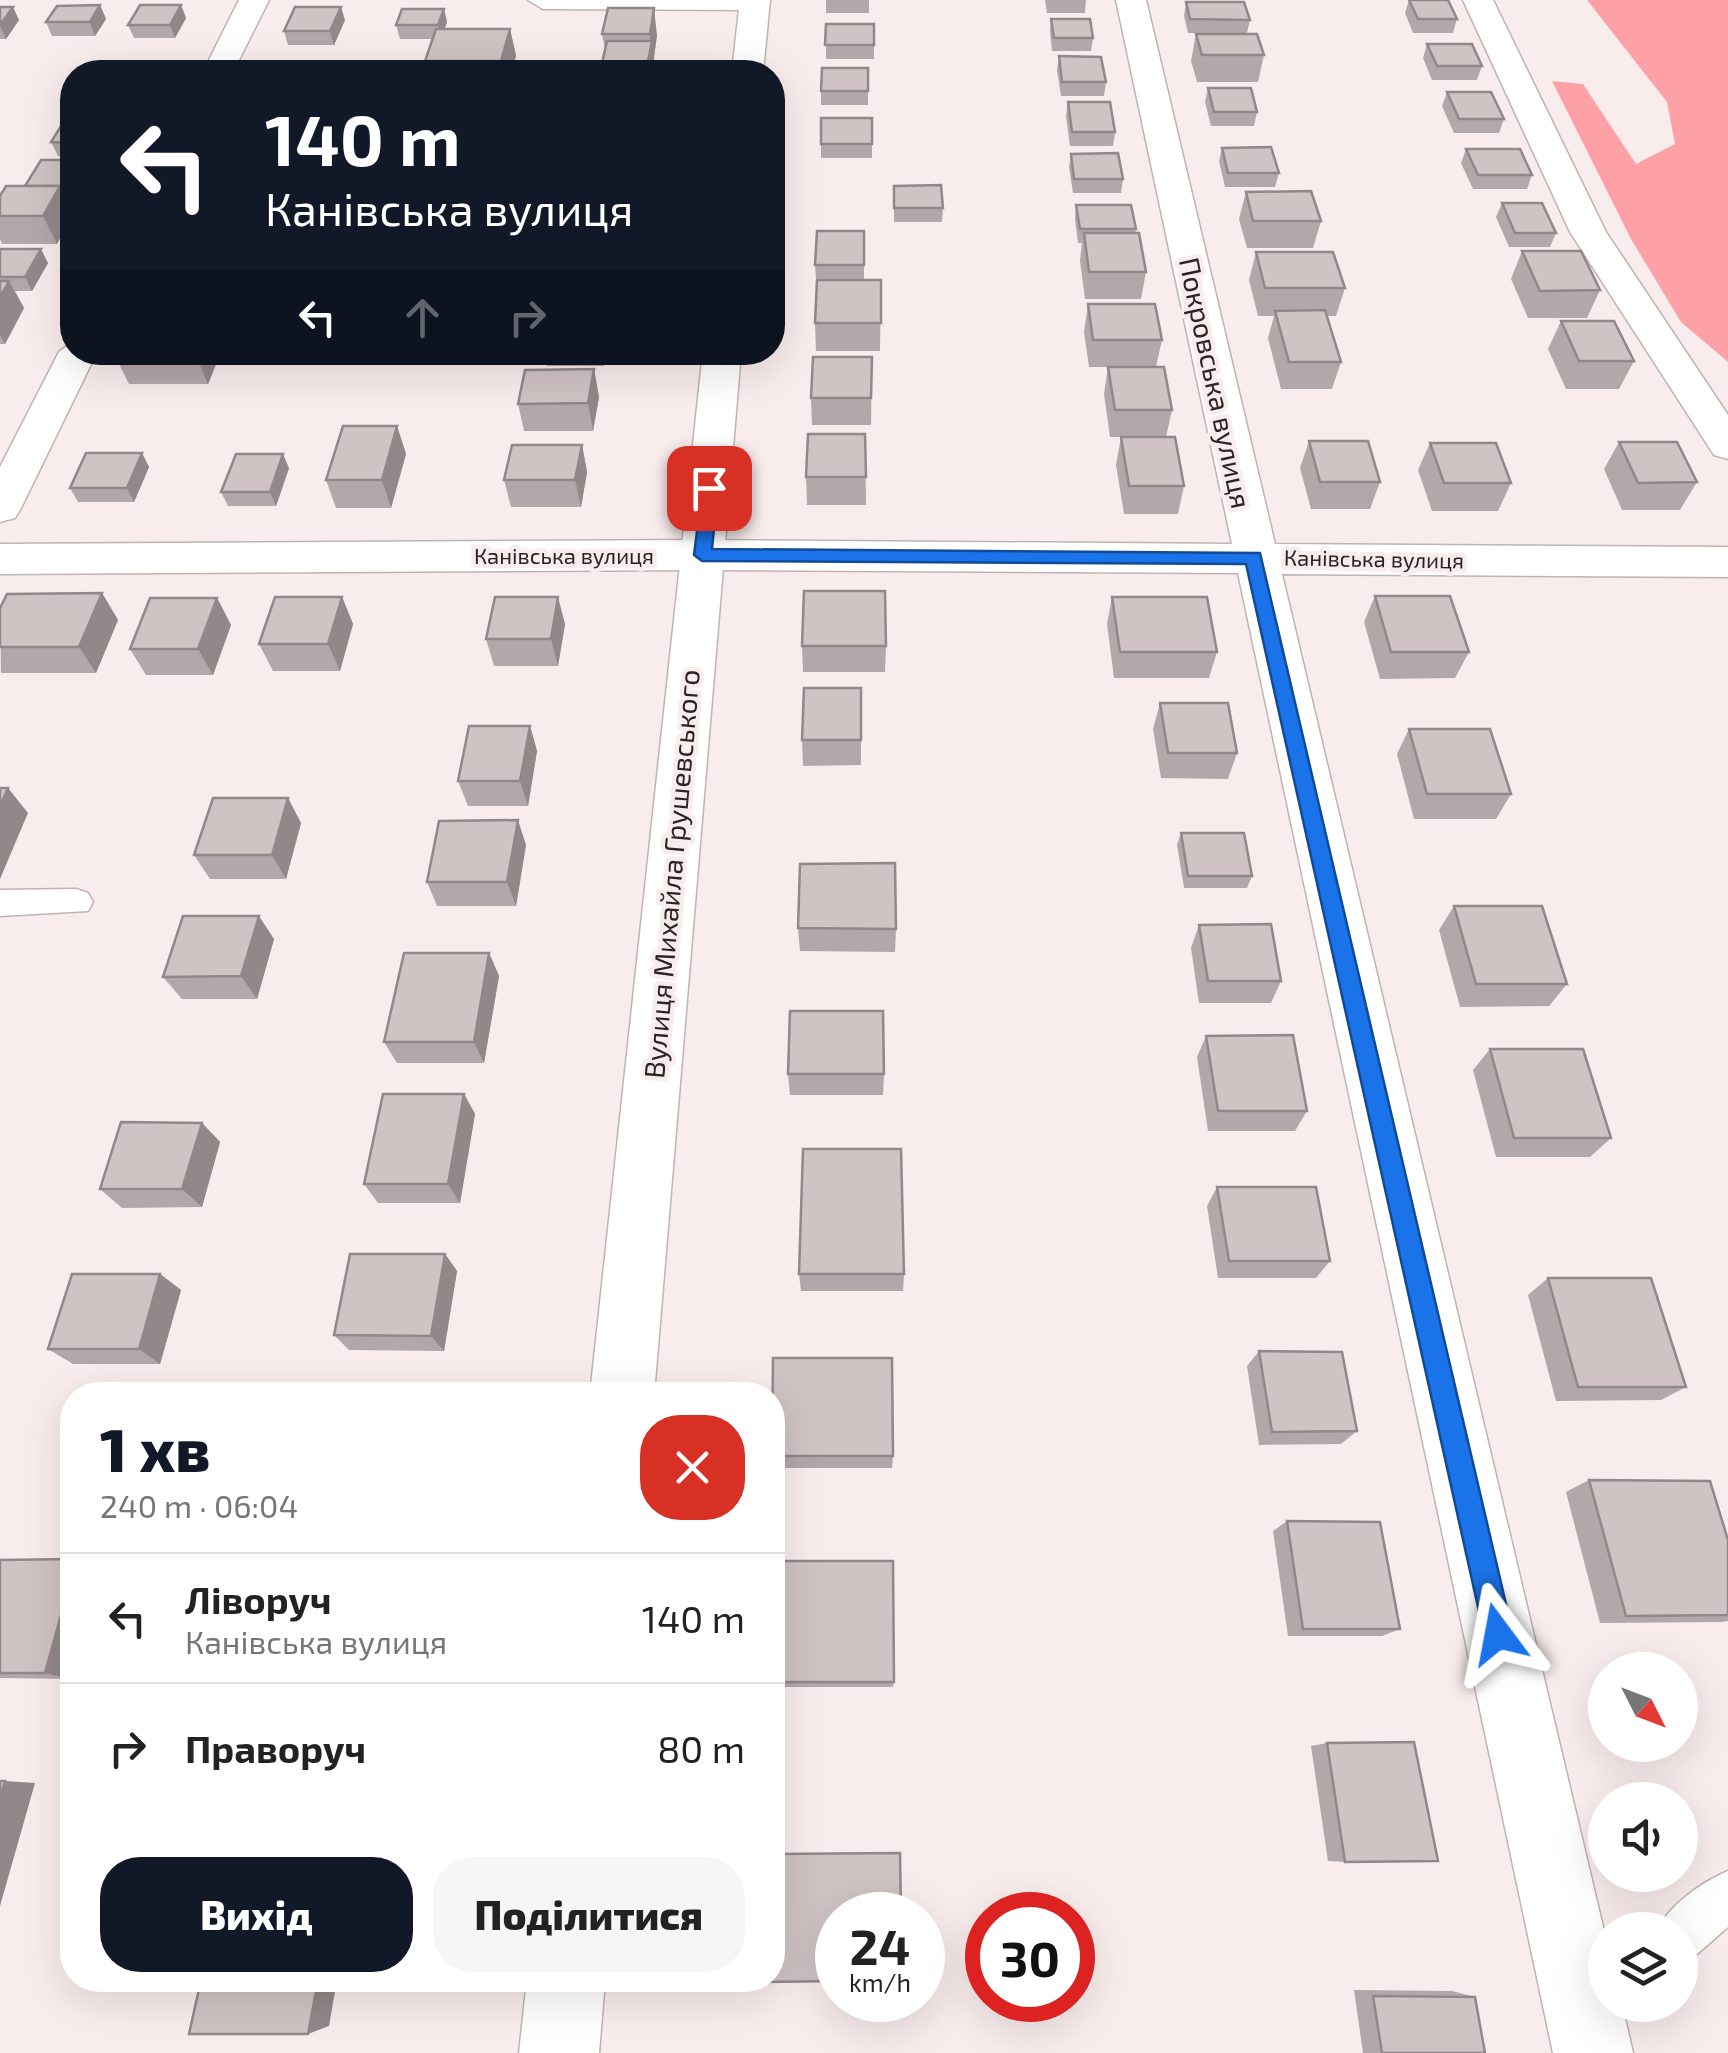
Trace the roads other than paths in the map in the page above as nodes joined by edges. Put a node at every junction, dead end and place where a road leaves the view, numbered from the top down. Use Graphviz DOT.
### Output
graph roads {
  1 [pos="244,0"];
  2 [pos="257,0"];
  3 [pos="543,0"];
  4 [pos="755,0"];
  5 [pos="1131,0"];
  6 [pos="1478,0"];
  7 [pos="224,60"];
  8 [pos="749,60"];
  9 [pos="72,365"];
  10 [pos="721,365"];
  11 [pos="1728,446"];
  12 [pos="0,508"];
  13 [pos="702,555"];
  14 [pos="1254,558"];
  15 [pos="0,559"];
  16 [pos="1728,562"];
  17 [pos="76,902"];
  18 [pos="0,903"];
  19 [pos="623,1382"];
  20 [pos="1728,1895"];
  21 [pos="1698,1921"];
  22 [pos="565,1992"];
  23 [pos="1595,2025"];
  24 [pos="559,2053"];
  1 -- 2 [label="street"];
  2 -- 7 [label="street"];
  3 -- 4 [label="street"];
  4 -- 8 [label="street"];
  5 -- 14 [label="street, Покровська вулиця"];
  6 -- 11 [label="street"];
  9 -- 12 [label="street"];
  10 -- 13 [label="street, Вулиця Михайла Грушевського"];
  13 -- 14 [label="street, Канівська вулиця"];
  13 -- 15 [label="street, Канівська вулиця"];
  13 -- 19 [label="street, Вулиця Михайла Грушевського"];
  14 -- 16 [label="street, Канівська вулиця"];
  14 -- 23 [label="street, Покровська вулиця"];
  17 -- 18 [label="lane"];
  20 -- 21 [label="lane"];
  22 -- 24 [label="street"];
}
